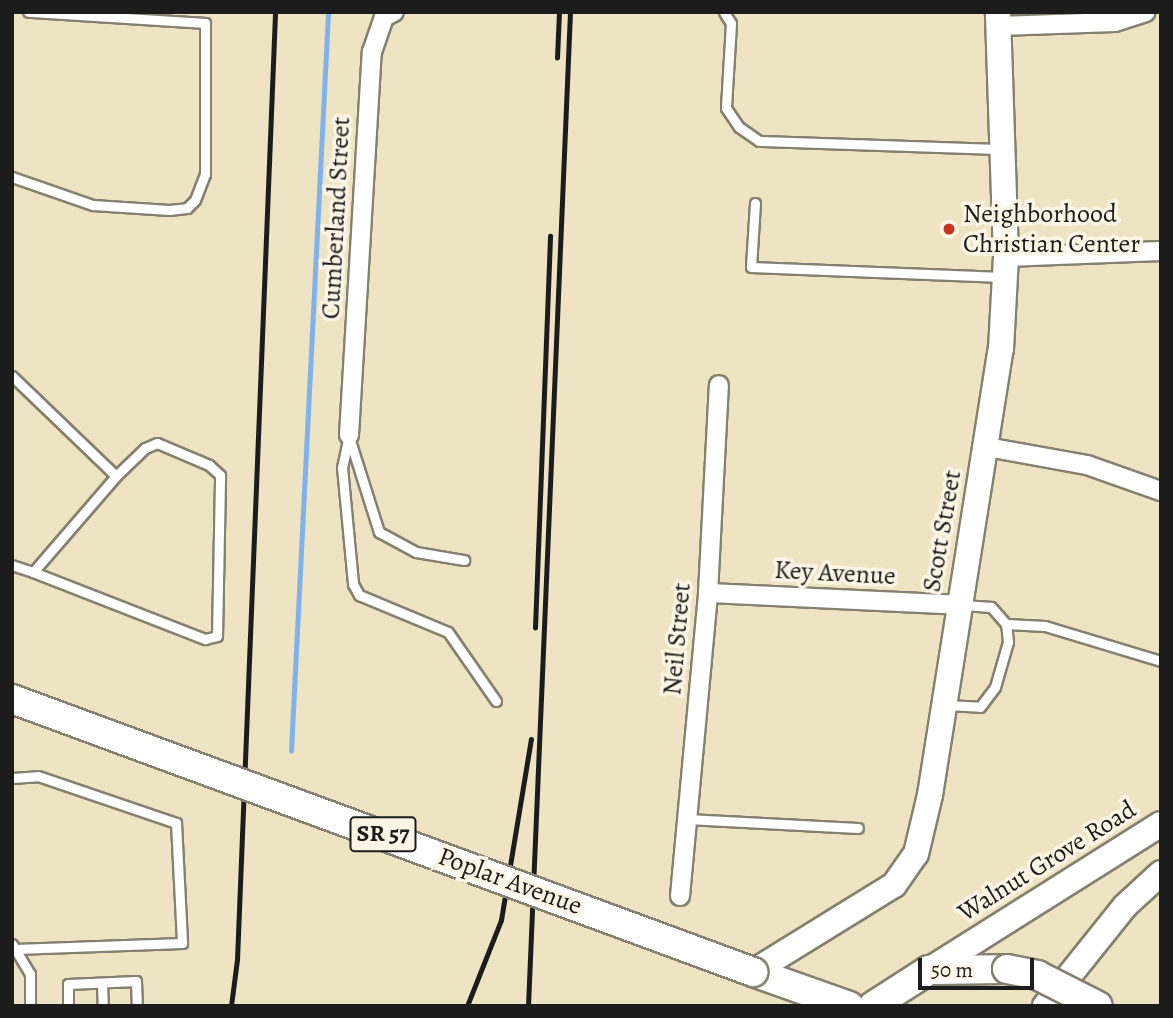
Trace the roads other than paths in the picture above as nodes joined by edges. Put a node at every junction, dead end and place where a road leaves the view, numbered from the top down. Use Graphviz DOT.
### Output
graph roads {
  1 [pos="28,12"];
  2 [pos="394,12"];
  3 [pos="724,12"];
  4 [pos="1145,12"];
  5 [pos="998,19"];
  6 [pos="1003,149"];
  7 [pos="12,177"];
  8 [pos="755,203"];
  9 [pos="1161,251"];
  10 [pos="1006,267"];
  11 [pos="12,376"];
  12 [pos="719,385"];
  13 [pos="349,435"];
  14 [pos="986,447"];
  15 [pos="116,476"];
  16 [pos="1161,491"];
  17 [pos="464,560"];
  18 [pos="12,565"];
  19 [pos="33,572"];
  20 [pos="708,593"];
  21 [pos="960,605"];
  22 [pos="1006,624"];
  23 [pos="1161,661"];
  24 [pos="12,699"];
  25 [pos="496,701"];
  26 [pos="944,705"];
  27 [pos="12,778"];
  28 [pos="687,819"];
  29 [pos="1161,824"];
  30 [pos="858,828"];
  31 [pos="1161,873"];
  32 [pos="680,896"];
  33 [pos="14,946"];
  34 [pos="929,970"];
  35 [pos="753,972"];
  36 [pos="102,983"];
  37 [pos="30,1006"];
  38 [pos="68,1006"];
  39 [pos="103,1006"];
  40 [pos="137,1006"];
  41 [pos="849,1006"];
  42 [pos="873,1006"];
  43 [pos="1045,1006"];
  44 [pos="1098,1006"];
  1 -- 7 [label="lane"];
  2 -- 13 [label="street, Cumberland Street"];
  3 -- 6 [label="lane"];
  4 -- 5 [label="street"];
  5 -- 6 [label="main road, Scott Street"];
  6 -- 10 [label="main road, Scott Street"];
  8 -- 10 [label="lane"];
  9 -- 10 [label="street"];
  10 -- 14 [label="main road, Scott Street"];
  11 -- 15 [label="lane"];
  12 -- 20 [label="street, Neil Street"];
  13 -- 17 [label="lane"];
  13 -- 25 [label="lane"];
  14 -- 16 [label="street"];
  14 -- 21 [label="main road, Scott Street"];
  15 -- 19 [label="lane"];
  15 -- 19 [label="lane"];
  18 -- 19 [label="lane"];
  20 -- 21 [label="street, Key Avenue"];
  20 -- 28 [label="street, Neil Street"];
  21 -- 22 [label="lane"];
  21 -- 26 [label="main road, Scott Street"];
  22 -- 23 [label="lane"];
  22 -- 26 [label="lane"];
  24 -- 35 [label="main road, Poplar Avenue / SR 57, bridge"];
  26 -- 35 [label="main road, Scott Street"];
  27 -- 33 [label="lane"];
  28 -- 30 [label="lane"];
  28 -- 32 [label="street, Neil Street"];
  29 -- 34 [label="main road, Walnut Grove Road"];
  31 -- 43 [label="main road"];
  33 -- 37 [label="lane"];
  34 -- 42 [label="main road"];
  34 -- 44 [label="main road, bridge"];
  35 -- 41 [label="main road, Poplar Avenue / SR 57"];
  36 -- 38 [label="lane"];
  36 -- 39 [label="lane"];
  36 -- 40 [label="lane"];
}
